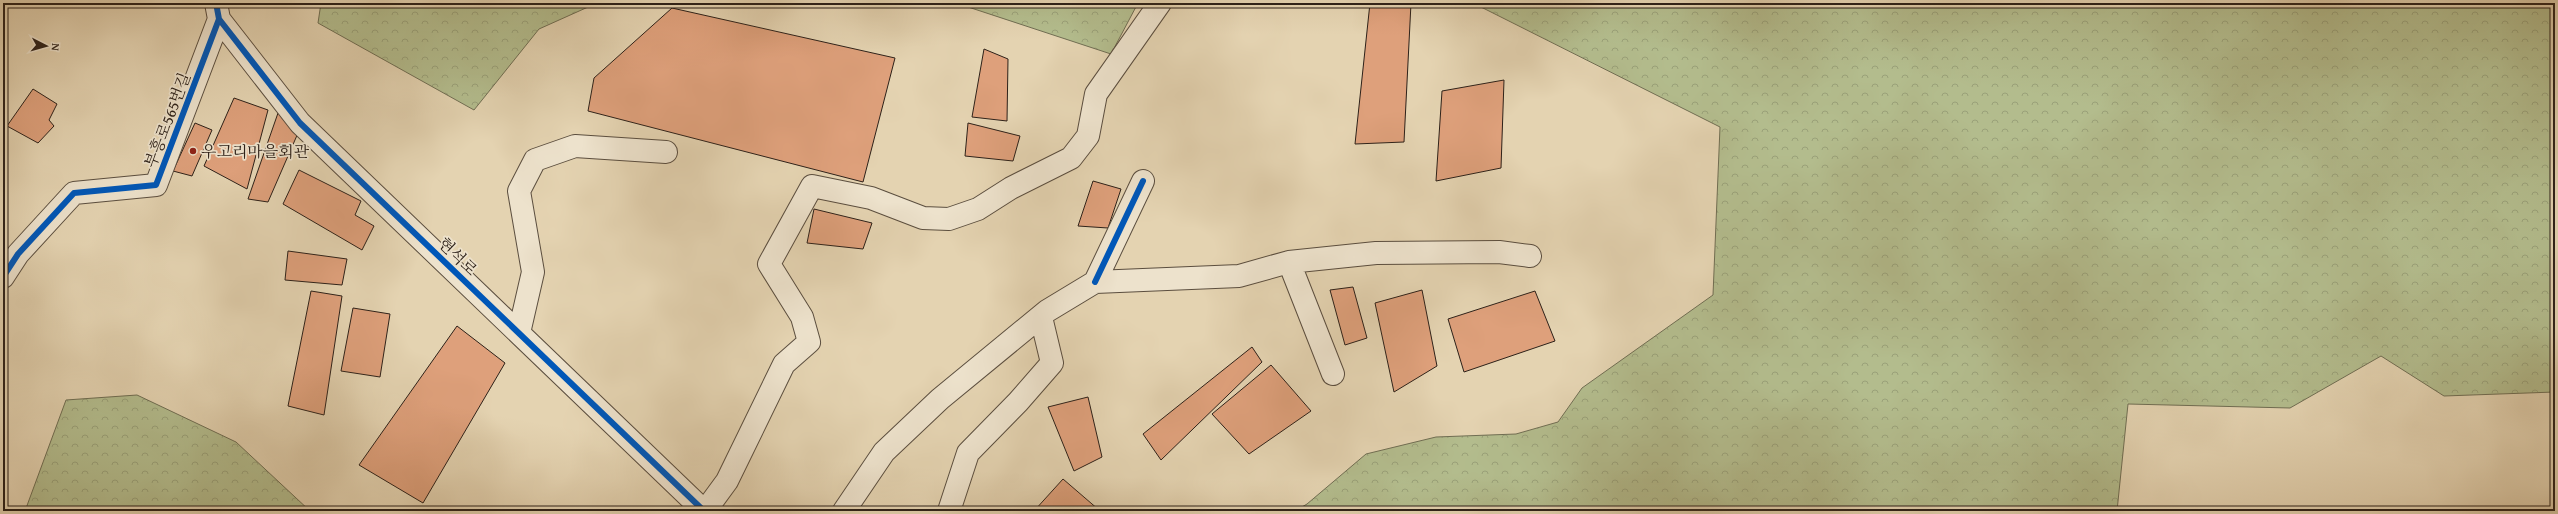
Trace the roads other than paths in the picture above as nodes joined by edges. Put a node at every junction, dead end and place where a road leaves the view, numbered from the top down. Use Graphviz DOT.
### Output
graph roads {
  1 [pos="1160,3"];
  2 [pos="217,11"];
  3 [pos="666,152"];
  4 [pos="1143,181"];
  5 [pos="1530,256"];
  6 [pos="1289,262"];
  7 [pos="3,277"];
  8 [pos="1095,282"];
  9 [pos="1041,317"];
  10 [pos="519,333"];
  11 [pos="1333,374"];
  12 [pos="704,511"];
  13 [pos="844,511"];
  14 [pos="949,511"];
  1 -- 12 [label="street"];
  2 -- 7 [label="street, 부흥로565번길"];
  2 -- 10 [label="street, 현석로"];
  3 -- 10 [label="street"];
  4 -- 8 [label="street"];
  5 -- 6 [label="street"];
  6 -- 8 [label="street"];
  6 -- 11 [label="street"];
  8 -- 9 [label="street"];
  9 -- 13 [label="street"];
  9 -- 14 [label="street"];
  10 -- 12 [label="street, 현석로"];
}
